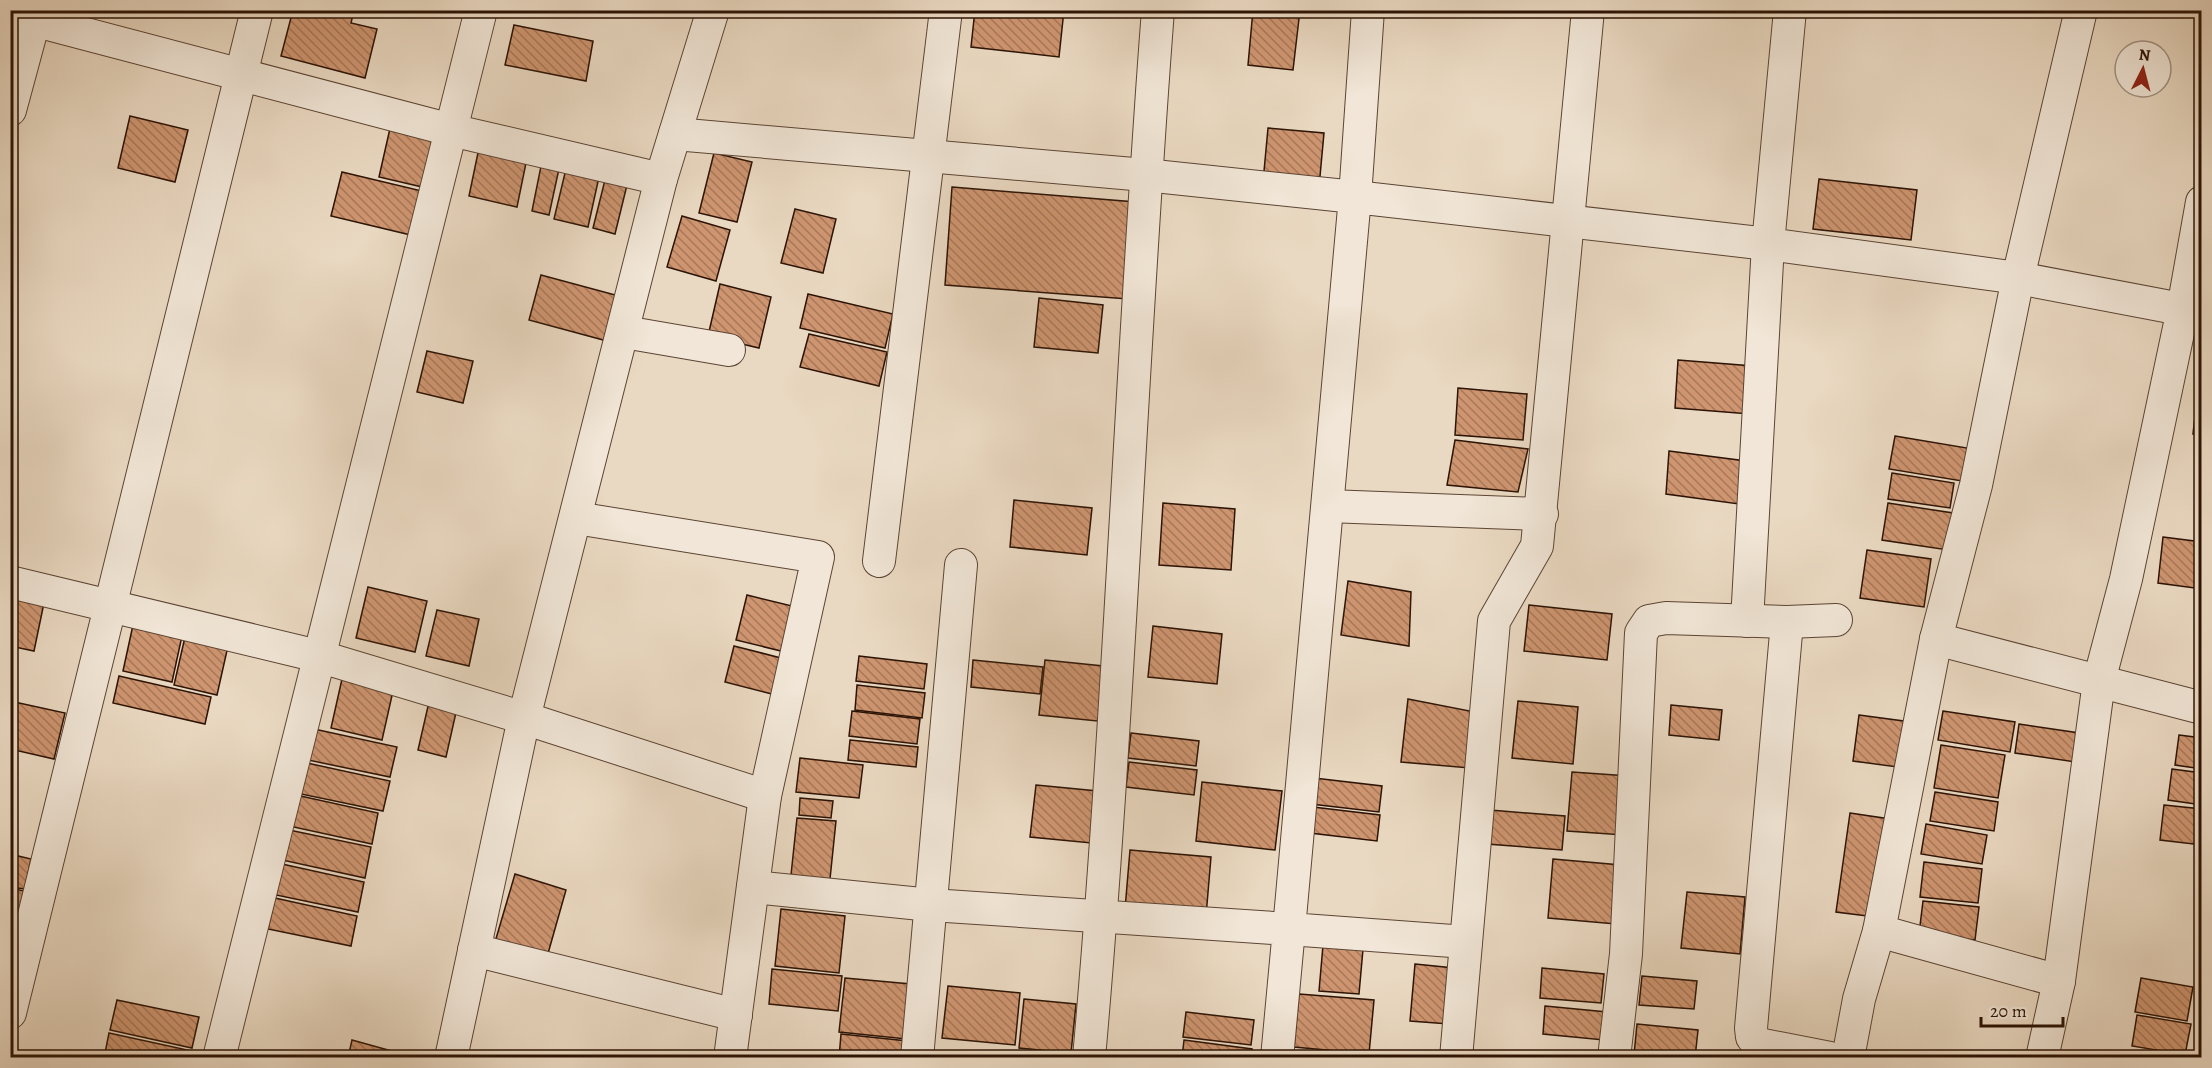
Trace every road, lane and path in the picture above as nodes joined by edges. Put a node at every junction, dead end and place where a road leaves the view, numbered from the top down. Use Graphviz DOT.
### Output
graph roads {
  1 [pos="257,10"];
  2 [pos="481,10"];
  3 [pos="713,10"];
  4 [pos="946,10"];
  5 [pos="1158,10"];
  6 [pos="1368,10"];
  7 [pos="1588,10"];
  8 [pos="1790,10"];
  9 [pos="2081,10"];
  10 [pos="27,15"];
  11 [pos="242,74"];
  12 [pos="10,110"];
  13 [pos="451,130"];
  14 [pos="675,134"];
  15 [pos="927,155"];
  16 [pos="1145,175"];
  17 [pos="662,179"];
  18 [pos="1354,197"];
  19 [pos="2202,202"];
  20 [pos="1567,223"];
  21 [pos="1768,244"];
  22 [pos="2018,278"];
  23 [pos="2192,311"];
  24 [pos="624,332"];
  25 [pos="729,350"];
  26 [pos="1328,506"];
  27 [pos="1542,514"];
  28 [pos="576,518"];
  29 [pos="879,561"];
  30 [pos="961,565"];
  31 [pos="10,582"];
  32 [pos="110,607"];
  33 [pos="1836,620"];
  34 [pos="1747,621"];
  35 [pos="1787,622"];
  36 [pos="1936,639"];
  37 [pos="318,656"];
  38 [pos="2099,681"];
  39 [pos="2202,708"];
  40 [pos="524,718"];
  41 [pos="765,796"];
  42 [pos="753,887"];
  43 [pos="931,905"];
  44 [pos="1101,916"];
  45 [pos="1289,929"];
  46 [pos="1879,931"];
  47 [pos="1466,942"];
  48 [pos="474,950"];
  49 [pos="2059,981"];
  50 [pos="10,1013"];
  51 [pos="736,1015"];
  52 [pos="219,1058"];
  53 [pos="451,1058"];
  54 [pos="730,1058"];
  55 [pos="917,1058"];
  56 [pos="1089,1058"];
  57 [pos="1277,1058"];
  58 [pos="1456,1058"];
  59 [pos="1614,1058"];
  60 [pos="1830,1058"];
  61 [pos="1848,1058"];
  62 [pos="2042,1058"];
  1 -- 11 [label="street"];
  2 -- 13 [label="street"];
  3 -- 14 [label="street"];
  4 -- 15 [label="street"];
  5 -- 16 [label="street"];
  6 -- 18 [label="street"];
  7 -- 20 [label="street"];
  8 -- 21 [label="street"];
  9 -- 22 [label="street"];
  10 -- 11 [label="street"];
  10 -- 12 [label="street"];
  11 -- 13 [label="street"];
  11 -- 32 [label="street"];
  13 -- 17 [label="street"];
  13 -- 37 [label="street"];
  14 -- 15 [label="street"];
  14 -- 17 [label="street"];
  15 -- 16 [label="street"];
  15 -- 29 [label="street"];
  16 -- 18 [label="street"];
  16 -- 44 [label="street"];
  17 -- 24 [label="street"];
  18 -- 20 [label="street"];
  18 -- 26 [label="street"];
  19 -- 23 [label="street"];
  20 -- 21 [label="street"];
  20 -- 27 [label="street"];
  21 -- 22 [label="street"];
  21 -- 34 [label="street"];
  22 -- 23 [label="street"];
  22 -- 36 [label="street"];
  23 -- 38 [label="street"];
  24 -- 25 [label="street"];
  24 -- 28 [label="street"];
  26 -- 27 [label="street"];
  26 -- 45 [label="street"];
  27 -- 47 [label="street"];
  28 -- 40 [label="street"];
  28 -- 41 [label="street"];
  30 -- 43 [label="street"];
  31 -- 32 [label="street"];
  32 -- 37 [label="street"];
  32 -- 50 [label="street"];
  33 -- 35 [label="street"];
  34 -- 35 [label="street"];
  34 -- 59 [label="street"];
  35 -- 60 [label="street"];
  36 -- 38 [label="street"];
  36 -- 46 [label="street"];
  37 -- 40 [label="street"];
  37 -- 52 [label="street"];
  38 -- 39 [label="street"];
  38 -- 49 [label="street"];
  40 -- 41 [label="street"];
  40 -- 48 [label="street"];
  41 -- 42 [label="street"];
  42 -- 43 [label="street"];
  42 -- 51 [label="street"];
  43 -- 44 [label="street"];
  43 -- 55 [label="street"];
  44 -- 45 [label="street"];
  44 -- 56 [label="street"];
  45 -- 47 [label="street"];
  45 -- 57 [label="street"];
  46 -- 49 [label="street"];
  46 -- 61 [label="street"];
  47 -- 58 [label="street"];
  48 -- 51 [label="street"];
  48 -- 53 [label="street"];
  49 -- 62 [label="street"];
  51 -- 54 [label="street"];
}
